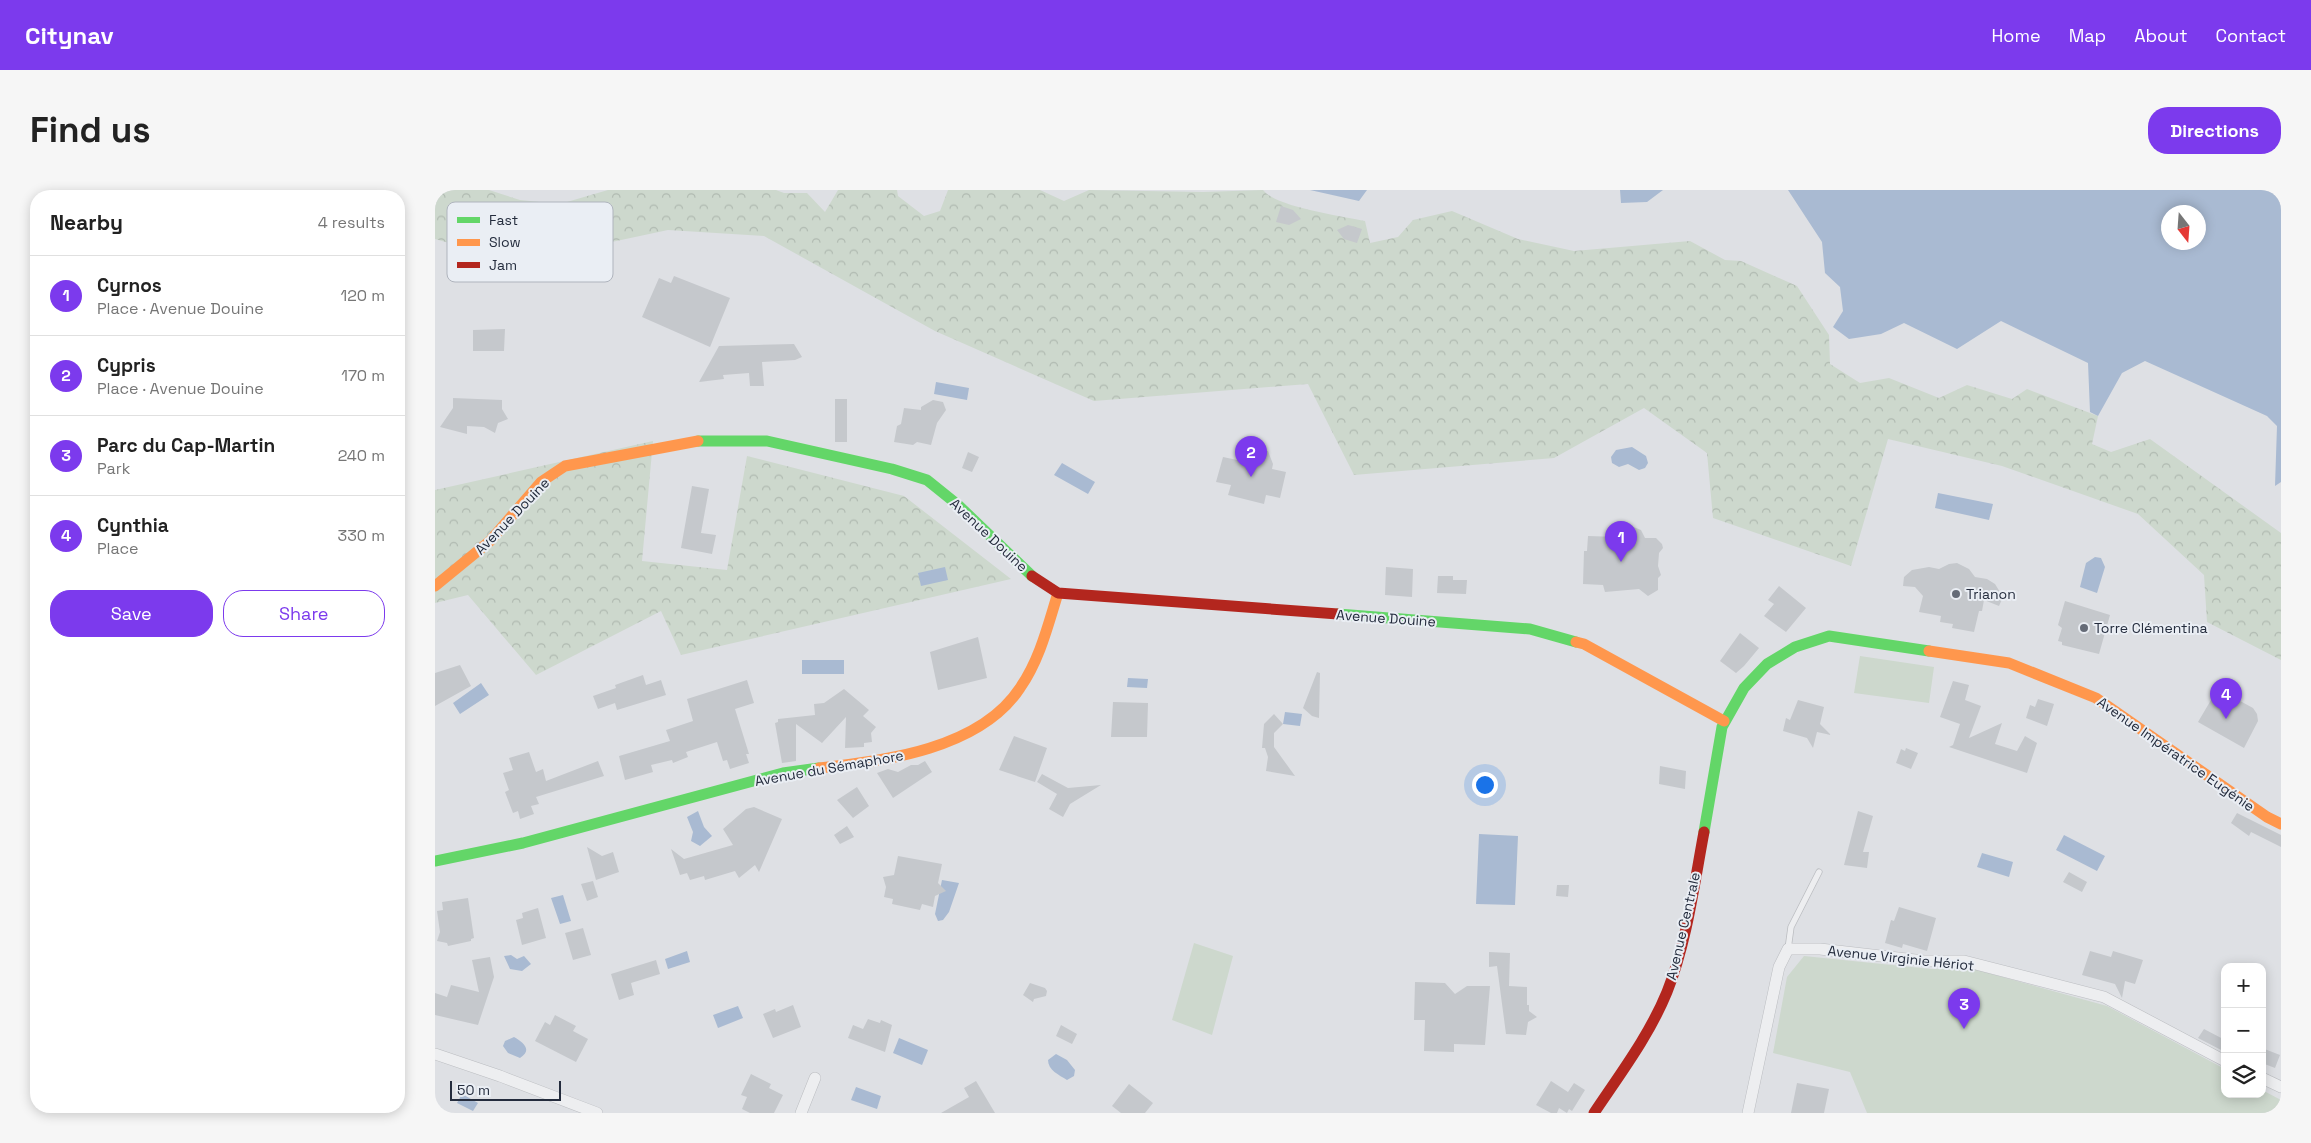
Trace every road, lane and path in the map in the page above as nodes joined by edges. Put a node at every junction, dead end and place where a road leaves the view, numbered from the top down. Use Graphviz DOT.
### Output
graph roads {
  1 [pos="435,586"];
  2 [pos="1058,593"];
  3 [pos="1724,721"];
  4 [pos="2281,824"];
  5 [pos="435,861"];
  6 [pos="1819,872"];
  7 [pos="1788,949"];
  8 [pos="435,1054"];
  9 [pos="2221,1058"];
  10 [pos="815,1078"];
  11 [pos="2266,1080"];
  12 [pos="2281,1088"];
  13 [pos="597,1113"];
  14 [pos="801,1113"];
  15 [pos="1594,1113"];
  16 [pos="1748,1113"];
  1 -- 2 [label="street, Avenue Douine"];
  2 -- 3 [label="street, Avenue Douine"];
  2 -- 5 [label="street, Avenue du Sémaphore"];
  3 -- 4 [label="street, Avenue Impératrice Eugénie"];
  3 -- 15 [label="street, Avenue Centrale"];
  6 -- 7 [label="lane"];
  7 -- 9 [label="street, Avenue Virginie Hériot"];
  7 -- 16 [label="street"];
  8 -- 13 [label="street"];
  10 -- 14 [label="street"];
  11 -- 12 [label="street"];
}
